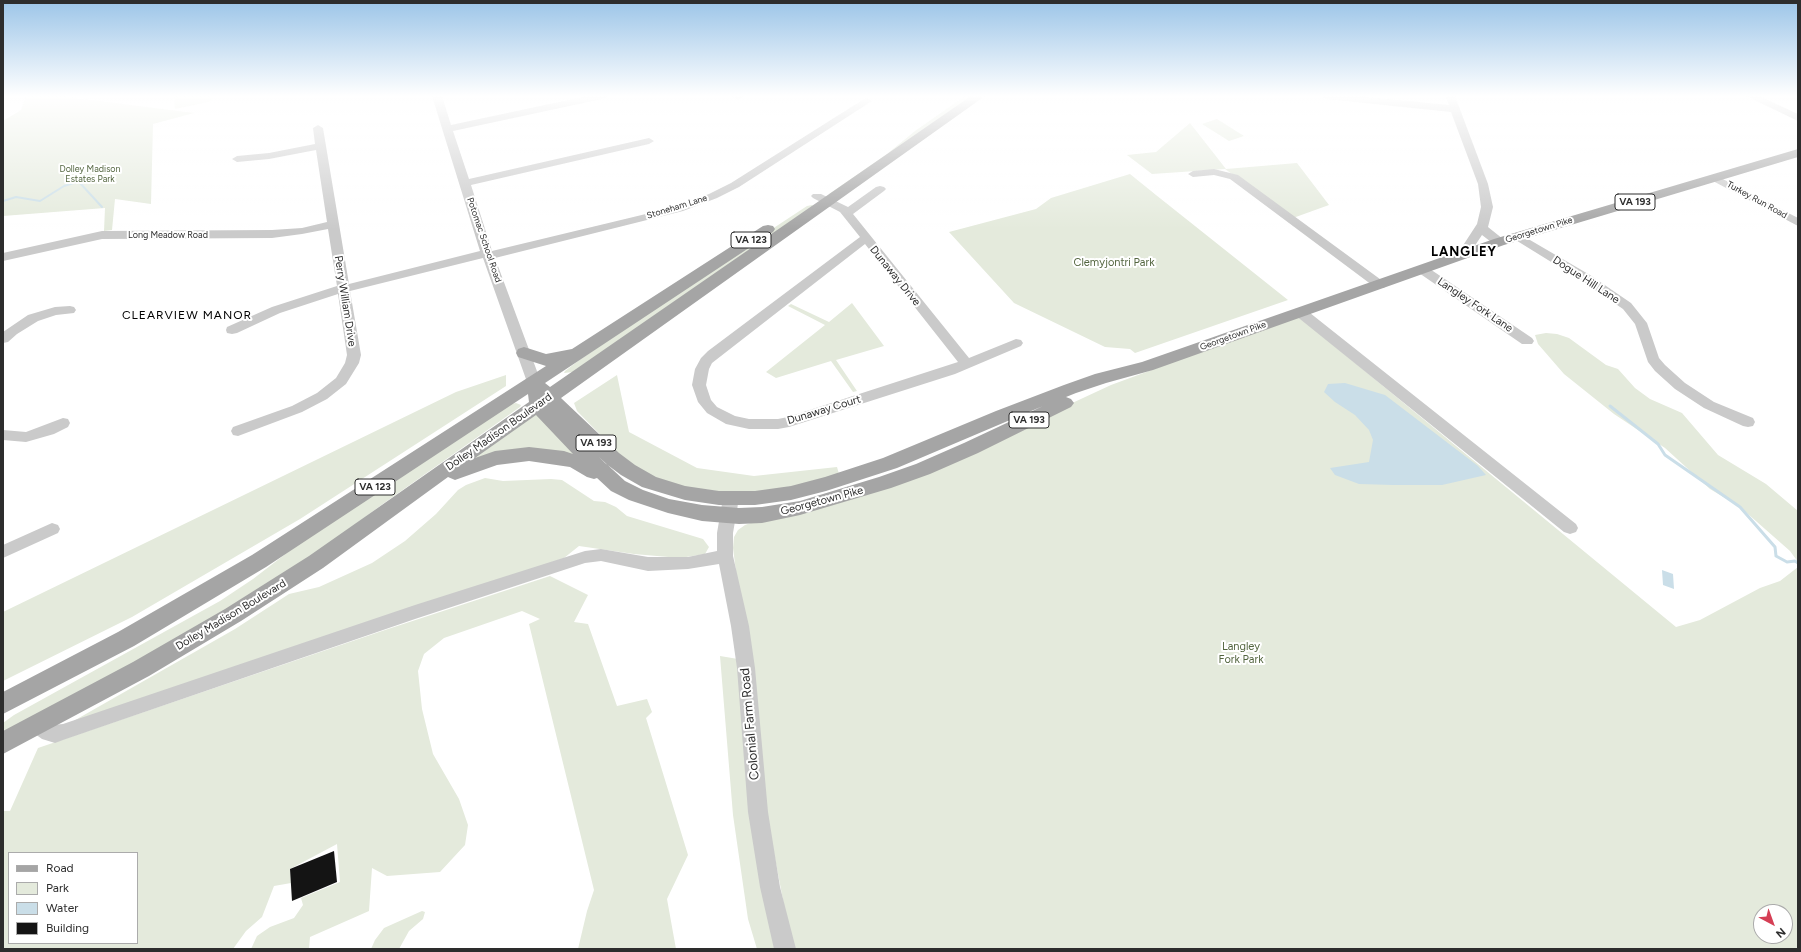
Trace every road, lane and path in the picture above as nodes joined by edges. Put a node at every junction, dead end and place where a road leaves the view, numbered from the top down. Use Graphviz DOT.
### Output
graph roads {
  1 [pos="320,140"];
  2 [pos="451,140"];
  3 [pos="805,140"];
  4 [pos="902,140"];
  5 [pos="912,140"];
  6 [pos="1466,140"];
  7 [pos="649,141"];
  8 [pos="321,146"];
  9 [pos="1798,153"];
  10 [pos="237,159"];
  11 [pos="1193,174"];
  12 [pos="1715,178"];
  13 [pos="465,183"];
  14 [pos="880,189"];
  15 [pos="823,199"];
  16 [pos="846,214"];
  17 [pos="1798,223"];
  18 [pos="334,224"];
  19 [pos="1482,225"];
  20 [pos="1518,237"];
  21 [pos="866,239"];
  22 [pos="1499,242"];
  23 [pos="1472,252"];
  24 [pos="488,254"];
  25 [pos="3,256"];
  26 [pos="1423,270"];
  27 [pos="1380,285"];
  28 [pos="343,288"];
  29 [pos="70,310"];
  30 [pos="1300,312"];
  31 [pos="232,330"];
  32 [pos="3,339"];
  33 [pos="596,341"];
  34 [pos="1527,341"];
  35 [pos="1016,343"];
  36 [pos="524,353"];
  37 [pos="966,364"];
  38 [pos="534,382"];
  39 [pos="544,401"];
  40 [pos="1748,422"];
  41 [pos="63,423"];
  42 [pos="238,431"];
  43 [pos="3,435"];
  44 [pos="618,486"];
  45 [pos="730,507"];
  46 [pos="1570,528"];
  47 [pos="52,529"];
  48 [pos="352,537"];
  49 [pos="3,552"];
  50 [pos="725,556"];
  51 [pos="3,704"];
  52 [pos="31,729"];
  53 [pos="3,743"];
  54 [pos="3,754"];
  55 [pos="785,949"];
  1 -- 8 [label="street, Perry William Drive"];
  2 -- 13 [label="street, Potomac School Road"];
  3 -- 24 [label="street, Stoneham Lane"];
  4 -- 15 [label="main road, Dolley Madison Boulevard / VA 123"];
  5 -- 15 [label="main road, Dolley Madison Boulevard / VA 123"];
  6 -- 19 [label="street"];
  7 -- 13 [label="street"];
  8 -- 10 [label="street"];
  8 -- 18 [label="street, Perry William Drive"];
  9 -- 12 [label="main road, Georgetown Pike / VA 193"];
  11 -- 27 [label="street"];
  12 -- 17 [label="street, Turkey Run Road"];
  12 -- 20 [label="main road, Georgetown Pike / VA 193"];
  13 -- 24 [label="street, Potomac School Road"];
  14 -- 16 [label="street"];
  15 -- 16 [label="street, Dunaway Drive"];
  15 -- 33 [label="main road, Dolley Madison Boulevard / VA 123"];
  15 -- 39 [label="main road, Dolley Madison Boulevard / VA 123"];
  16 -- 21 [label="street, Dunaway Drive"];
  18 -- 25 [label="street, Long Meadow Road"];
  18 -- 28 [label="street, Perry William Drive"];
  19 -- 22 [label="street"];
  19 -- 23 [label="street"];
  20 -- 22 [label="main road, Georgetown Pike / VA 193"];
  20 -- 40 [label="street, Dogue Hill Lane"];
  21 -- 37 [label="street, Dunaway Drive"];
  21 -- 37 [label="street, Dunaway Court"];
  22 -- 23 [label="main road, Georgetown Pike / VA 193"];
  23 -- 26 [label="main road, Georgetown Pike / VA 193"];
  24 -- 28 [label="street, Stoneham Lane"];
  24 -- 36 [label="street, Potomac School Road"];
  26 -- 27 [label="main road, Georgetown Pike / VA 193"];
  26 -- 34 [label="street, Langley Fork Lane"];
  27 -- 30 [label="main road, Georgetown Pike / VA 193"];
  28 -- 31 [label="street, Stoneham Lane"];
  28 -- 42 [label="street, Perry William Drive"];
  29 -- 32 [label="street"];
  30 -- 45 [label="main road, Georgetown Pike / VA 193"];
  30 -- 46 [label="street"];
  33 -- 36 [label="main road"];
  33 -- 38 [label="main road, Dolley Madison Boulevard / VA 123"];
  35 -- 37 [label="street, Dunaway Court"];
  36 -- 38 [label="street, Potomac School Road"];
  38 -- 39 [label="main road"];
  38 -- 51 [label="main road, Dolley Madison Boulevard / VA 123"];
  39 -- 44 [label="main road, Georgetown Pike / VA 193"];
  39 -- 45 [label="main road, Georgetown Pike / VA 193"];
  39 -- 48 [label="main road, Dolley Madison Boulevard / VA 123"];
  41 -- 43 [label="street"];
  44 -- 45 [label="main road, Georgetown Pike / VA 193"];
  44 -- 48 [label="main road"];
  45 -- 50 [label="street, Colonial Farm Road"];
  47 -- 49 [label="street"];
  48 -- 52 [label="main road, Dolley Madison Boulevard / VA 123"];
  50 -- 52 [label="street"];
  50 -- 55 [label="street, Colonial Farm Road"];
  52 -- 53 [label="main road, Dolley Madison Boulevard / VA 123"];
  52 -- 54 [label="main road"];
}
